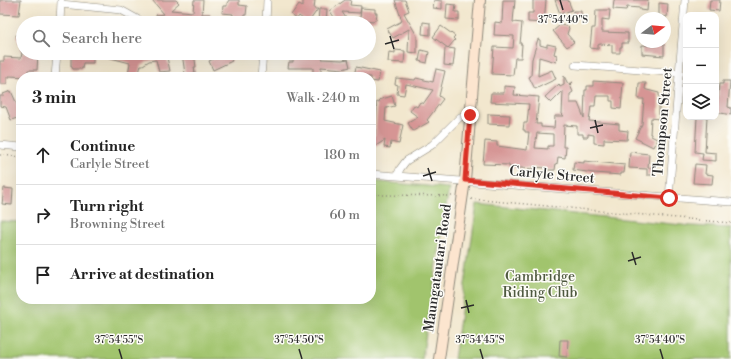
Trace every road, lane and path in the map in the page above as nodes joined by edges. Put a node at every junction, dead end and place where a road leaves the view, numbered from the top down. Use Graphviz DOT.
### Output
graph roads {
  1 [pos="268,0"];
  2 [pos="480,0"];
  3 [pos="685,0"];
  4 [pos="61,2"];
  5 [pos="60,16"];
  6 [pos="132,16"];
  7 [pos="267,16"];
  8 [pos="56,60"];
  9 [pos="262,60"];
  10 [pos="575,64"];
  11 [pos="55,72"];
  12 [pos="261,72"];
  13 [pos="680,73"];
  14 [pos="470,115"];
  15 [pos="0,146"];
  16 [pos="16,147"];
  17 [pos="0,155"];
  18 [pos="16,156"];
  19 [pos="376,174"];
  20 [pos="397,176"];
  21 [pos="465,180"];
  22 [pos="376,194"];
  23 [pos="456,196"];
  24 [pos="669,198"];
  25 [pos="469,199"];
  26 [pos="731,202"];
  27 [pos="731,222"];
  28 [pos="439,359"];
  1 -- 7 [label="street"];
  2 -- 14 [label="street, Maungatautari Road"];
  3 -- 13 [label="street, Thompson Street"];
  4 -- 5 [label="street"];
  4 -- 6 [label="street"];
  8 -- 11 [label="street"];
  9 -- 12 [label="street"];
  10 -- 13 [label="street"];
  13 -- 24 [label="street, Thompson Street"];
  14 -- 20 [label="street"];
  14 -- 21 [label="street, Maungatautari Road"];
  15 -- 16 [label="street"];
  17 -- 18 [label="path"];
  19 -- 20 [label="street, Carlyle Street"];
  20 -- 21 [label="street, Carlyle Street"];
  21 -- 24 [label="street, Carlyle Street"];
  21 -- 28 [label="street, Maungatautari Road"];
  22 -- 23 [label="path"];
  24 -- 26 [label="street, Carlyle Street"];
  25 -- 27 [label="path"];
}
